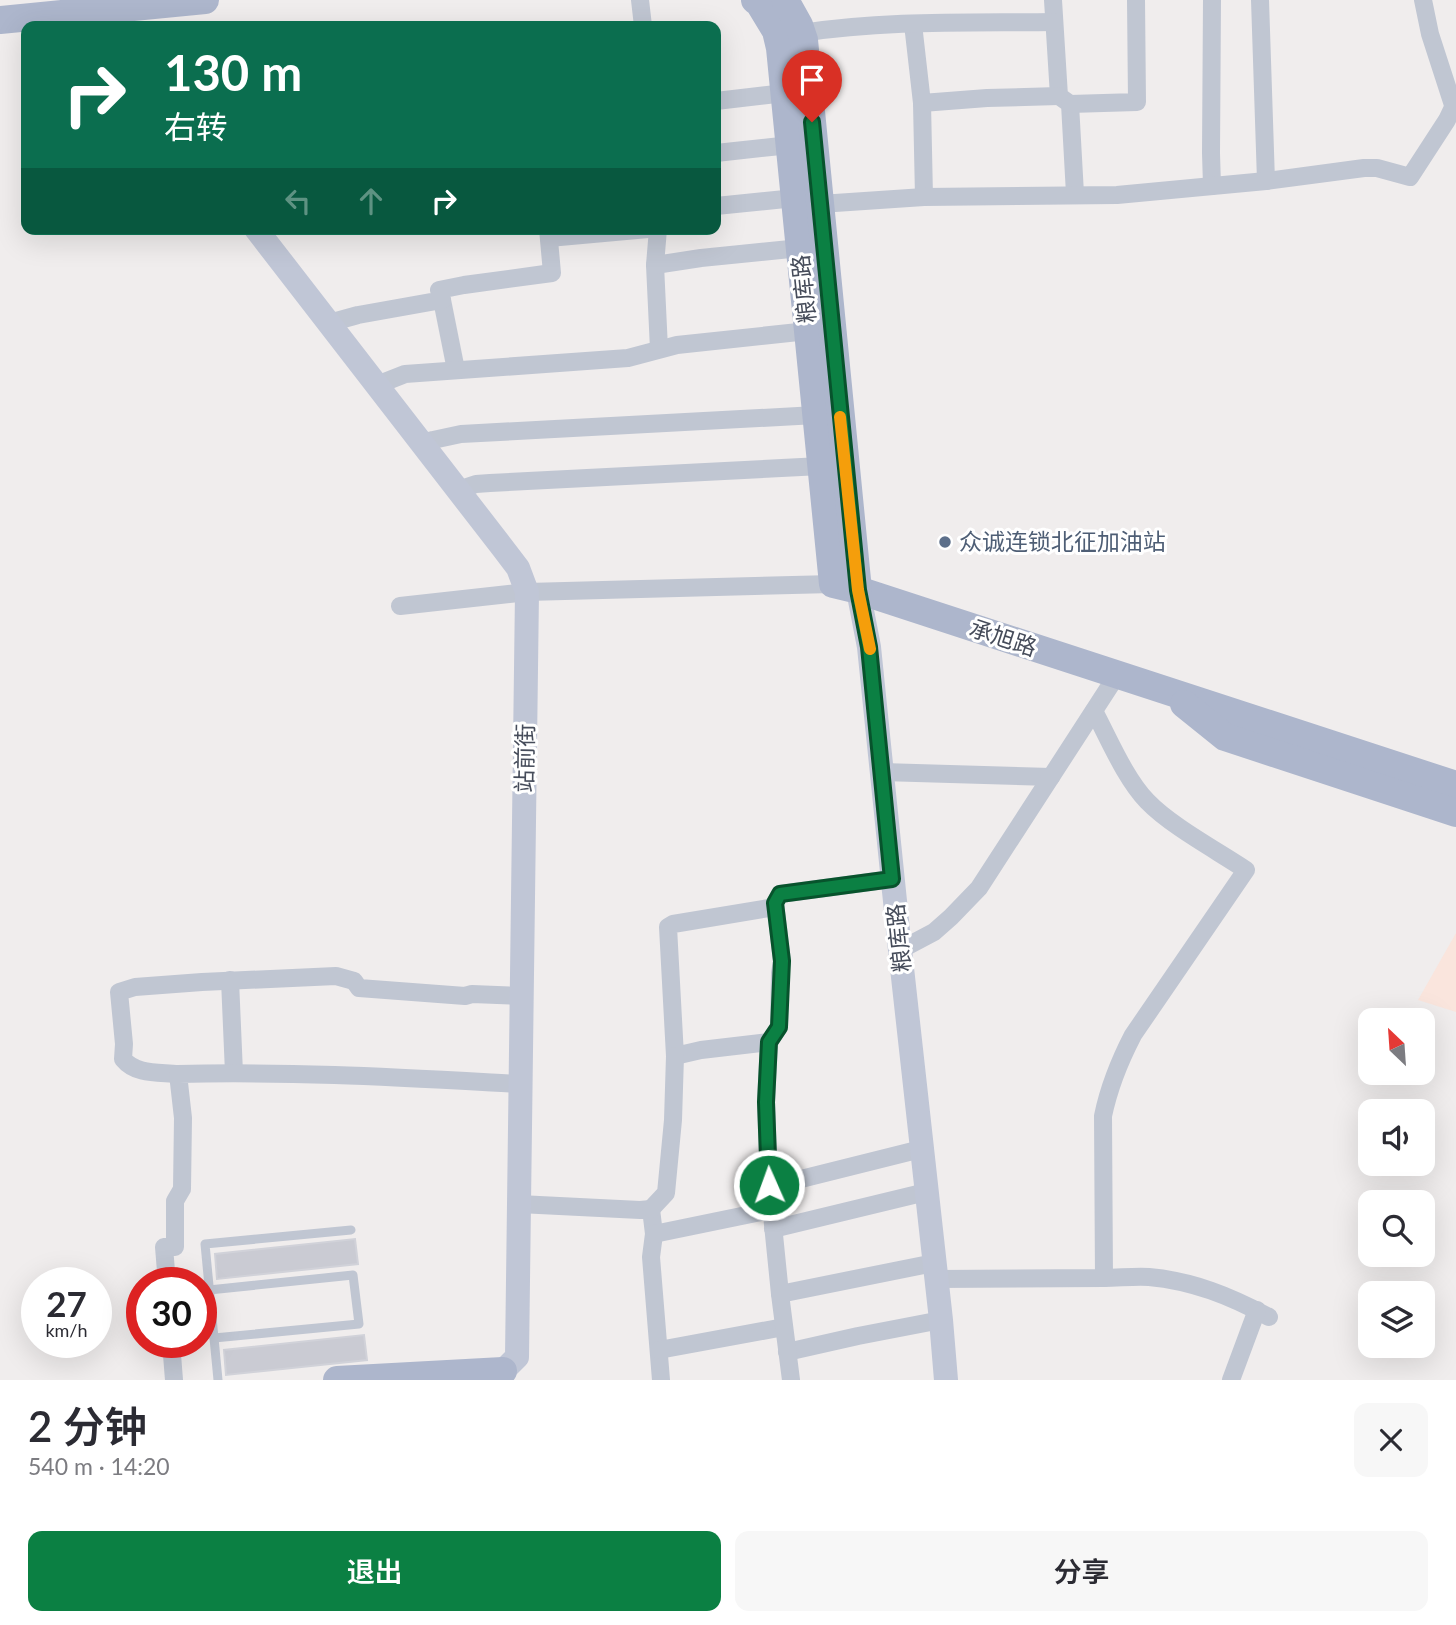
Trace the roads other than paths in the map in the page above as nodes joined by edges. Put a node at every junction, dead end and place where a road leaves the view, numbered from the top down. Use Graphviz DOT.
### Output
graph roads {
  1 [pos="79,0"];
  2 [pos="205,0"];
  3 [pos="640,0"];
  4 [pos="755,0"];
  5 [pos="785,0"];
  6 [pos="1053,0"];
  7 [pos="1136,0"];
  8 [pos="1212,0"];
  9 [pos="1260,0"];
  10 [pos="1423,0"];
  11 [pos="0,20"];
  12 [pos="95,21"];
  13 [pos="642,21"];
  14 [pos="1054,22"];
  15 [pos="913,24"];
  16 [pos="802,33"];
  17 [pos="785,93"];
  18 [pos="721,100"];
  19 [pos="1065,100"];
  20 [pos="922,103"];
  21 [pos="1453,112"];
  22 [pos="790,145"];
  23 [pos="721,152"];
  24 [pos="1266,181"];
  25 [pos="1212,186"];
  26 [pos="1075,194"];
  27 [pos="924,197"];
  28 [pos="807,201"];
  29 [pos="721,206"];
  30 [pos="261,235"];
  31 [pos="548,235"];
  32 [pos="658,235"];
  33 [pos="800,248"];
  34 [pos="655,265"];
  35 [pos="442,300"];
  36 [pos="329,324"];
  37 [pos="808,331"];
  38 [pos="659,349"];
  39 [pos="456,370"];
  40 [pos="377,385"];
  41 [pos="816,415"];
  42 [pos="422,443"];
  43 [pos="821,466"];
  44 [pos="458,490"];
  45 [pos="846,587"];
  46 [pos="527,592"];
  47 [pos="400,606"];
  48 [pos="1117,675"];
  49 [pos="1171,693"];
  50 [pos="1094,711"];
  51 [pos="882,772"];
  52 [pos="1051,777"];
  53 [pos="1456,785"];
  54 [pos="1456,813"];
  55 [pos="892,879"];
  56 [pos="775,907"];
  57 [pos="900,950"];
  58 [pos="230,980"];
  59 [pos="522,996"];
  60 [pos="769,1042"];
  61 [pos="676,1056"];
  62 [pos="234,1073"];
  63 [pos="178,1074"];
  64 [pos="521,1084"];
  65 [pos="921,1149"];
  66 [pos="769,1185"];
  67 [pos="926,1192"];
  68 [pos="519,1204"];
  69 [pos="651,1209"];
  70 [pos="771,1210"];
  71 [pos="773,1229"];
  72 [pos="351,1230"];
  73 [pos="654,1234"];
  74 [pos="166,1267"];
  75 [pos="207,1267"];
  76 [pos="935,1271"];
  77 [pos="1104,1278"];
  78 [pos="217,1289"];
  79 [pos="780,1294"];
  80 [pos="941,1320"];
  81 [pos="784,1326"];
  82 [pos="217,1338"];
  83 [pos="659,1350"];
  84 [pos="787,1352"];
  85 [pos="172,1358"];
  86 [pos="216,1358"];
  87 [pos="505,1377"];
  88 [pos="174,1380"];
  89 [pos="218,1380"];
  90 [pos="337,1380"];
  91 [pos="661,1380"];
  92 [pos="791,1380"];
  93 [pos="944,1380"];
  94 [pos="1231,1380"];
  1 -- 12 [label="street"];
  2 -- 11 [label="main road, bridge"];
  3 -- 13 [label="street"];
  4 -- 17 [label="main road, 粮库路"];
  5 -- 16 [label="main road, 粮库路"];
  6 -- 14 [label="street"];
  7 -- 19 [label="street"];
  8 -- 25 [label="street"];
  9 -- 24 [label="street"];
  10 -- 21 [label="street"];
  14 -- 15 [label="street"];
  14 -- 19 [label="street"];
  15 -- 16 [label="street"];
  15 -- 20 [label="street"];
  16 -- 28 [label="main road, 粮库路"];
  17 -- 18 [label="street"];
  17 -- 22 [label="main road, 粮库路"];
  19 -- 20 [label="street"];
  19 -- 26 [label="street"];
  20 -- 27 [label="street"];
  21 -- 24 [label="street"];
  22 -- 23 [label="street"];
  22 -- 28 [label="main road, 粮库路"];
  24 -- 25 [label="street"];
  25 -- 26 [label="street"];
  26 -- 27 [label="street"];
  27 -- 28 [label="street"];
  28 -- 29 [label="street"];
  28 -- 33 [label="main road, 粮库路"];
  28 -- 45 [label="main road, 粮库路"];
  30 -- 36 [label="street, 站前街"];
  31 -- 35 [label="street"];
  32 -- 34 [label="street"];
  33 -- 34 [label="street"];
  33 -- 37 [label="main road, 粮库路"];
  34 -- 38 [label="street"];
  35 -- 36 [label="street"];
  35 -- 39 [label="street"];
  36 -- 40 [label="street, 站前街"];
  37 -- 38 [label="street"];
  37 -- 41 [label="main road, 粮库路"];
  38 -- 39 [label="street"];
  39 -- 40 [label="street"];
  40 -- 42 [label="street, 站前街"];
  41 -- 42 [label="street"];
  41 -- 43 [label="main road, 粮库路"];
  42 -- 44 [label="street, 站前街"];
  43 -- 44 [label="street"];
  43 -- 45 [label="main road, 粮库路"];
  44 -- 46 [label="street, 站前街"];
  45 -- 46 [label="street"];
  45 -- 48 [label="main road, 承旭路"];
  45 -- 51 [label="street, 粮库路"];
  46 -- 47 [label="street"];
  46 -- 59 [label="street, 站前街"];
  48 -- 49 [label="main road, 承旭路"];
  48 -- 50 [label="street"];
  49 -- 53 [label="main road, 承旭路"];
  49 -- 54 [label="main road, 承旭路"];
  50 -- 52 [label="street"];
  50 -- 77 [label="street"];
  51 -- 52 [label="street"];
  51 -- 55 [label="street, 粮库路"];
  52 -- 57 [label="street"];
  55 -- 56 [label="street"];
  55 -- 57 [label="street, 粮库路"];
  56 -- 60 [label="street"];
  56 -- 61 [label="street"];
  57 -- 65 [label="street, 粮库路"];
  58 -- 59 [label="street"];
  58 -- 62 [label="street"];
  58 -- 63 [label="street"];
  59 -- 64 [label="street, 站前街"];
  60 -- 61 [label="street"];
  60 -- 66 [label="street"];
  61 -- 69 [label="street"];
  62 -- 63 [label="street"];
  62 -- 64 [label="street"];
  63 -- 74 [label="street"];
  64 -- 68 [label="street, 站前街"];
  65 -- 66 [label="street"];
  65 -- 67 [label="street, 粮库路"];
  66 -- 70 [label="street"];
  67 -- 71 [label="street"];
  67 -- 76 [label="street, 粮库路"];
  68 -- 69 [label="street"];
  68 -- 87 [label="street, 站前街"];
  69 -- 73 [label="street"];
  70 -- 71 [label="street"];
  70 -- 73 [label="street"];
  71 -- 79 [label="street"];
  72 -- 75 [label="lane"];
  73 -- 83 [label="street"];
  76 -- 77 [label="street"];
  76 -- 79 [label="street"];
  76 -- 80 [label="street, 粮库路"];
  77 -- 94 [label="street"];
  78 -- 82 [label="lane"];
  79 -- 81 [label="street"];
  80 -- 84 [label="street"];
  80 -- 93 [label="street, 粮库路"];
  81 -- 83 [label="street"];
  81 -- 84 [label="street"];
  83 -- 91 [label="street"];
  84 -- 92 [label="street"];
  85 -- 88 [label="street"];
  86 -- 89 [label="lane"];
  87 -- 90 [label="main road"];
}
